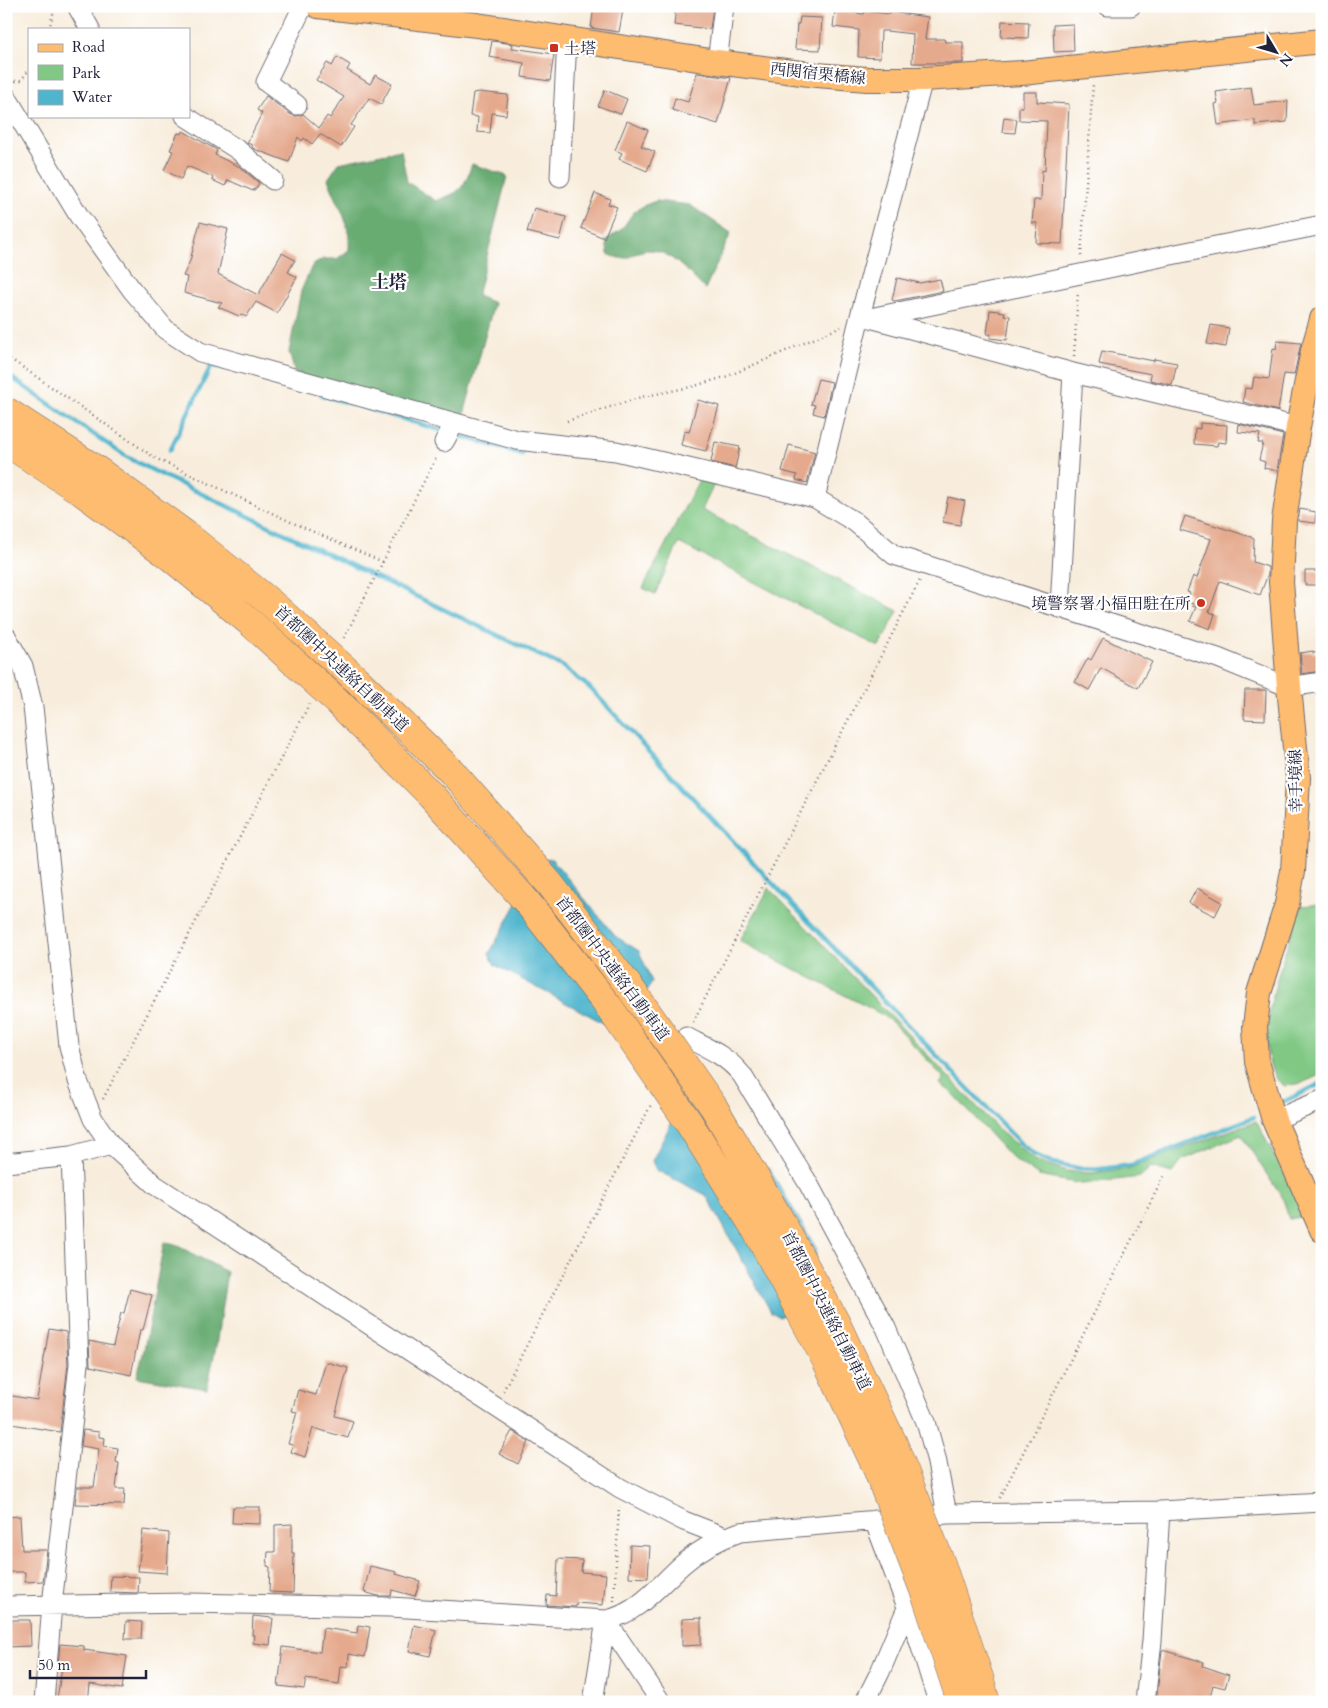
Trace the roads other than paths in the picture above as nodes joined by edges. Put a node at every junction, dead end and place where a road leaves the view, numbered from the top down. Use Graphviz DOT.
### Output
graph roads {
  1 [pos="77,6"];
  2 [pos="303,6"];
  3 [pos="318,6"];
  4 [pos="724,6"];
  5 [pos="1108,6"];
  6 [pos="1131,6"];
  7 [pos="89,28"];
  8 [pos="567,39"];
  9 [pos="1322,41"];
  10 [pos="717,62"];
  11 [pos="923,79"];
  12 [pos="6,96"];
  13 [pos="297,105"];
  14 [pos="188,118"];
  15 [pos="560,177"];
  16 [pos="273,180"];
  17 [pos="1322,225"];
  18 [pos="864,319"];
  19 [pos="1322,319"];
  20 [pos="1318,350"];
  21 [pos="1074,373"];
  22 [pos="6,411"];
  23 [pos="453,424"];
  24 [pos="1298,427"];
  25 [pos="6,442"];
  26 [pos="444,442"];
  27 [pos="815,498"];
  28 [pos="1060,608"];
  29 [pos="6,636"];
  30 [pos="1322,682"];
  31 [pos="1289,687"];
  32 [pos="686,1037"];
  33 [pos="1322,1100"];
  34 [pos="1274,1120"];
  35 [pos="111,1145"];
  36 [pos="71,1156"];
  37 [pos="6,1163"];
  38 [pos="1322,1230"];
  39 [pos="1322,1502"];
  40 [pos="1160,1511"];
  41 [pos="947,1514"];
  42 [pos="874,1520"];
  43 [pos="725,1537"];
  44 [pos="6,1606"];
  45 [pos="52,1606"];
  46 [pos="907,1608"];
  47 [pos="606,1620"];
  48 [pos="44,1702"];
  49 [pos="593,1702"];
  50 [pos="661,1702"];
  51 [pos="865,1702"];
  52 [pos="938,1702"];
  53 [pos="961,1702"];
  54 [pos="986,1702"];
  55 [pos="1145,1702"];
  1 -- 7 [label="street"];
  2 -- 13 [label="street"];
  3 -- 8 [label="main road, 西関宿栗橋線"];
  4 -- 10 [label="street"];
  5 -- 6 [label="street"];
  8 -- 10 [label="main road, 西関宿栗橋線"];
  8 -- 15 [label="street"];
  9 -- 11 [label="main road, 西関宿栗橋線"];
  10 -- 11 [label="main road, 西関宿栗橋線"];
  11 -- 18 [label="street"];
  12 -- 23 [label="street"];
  14 -- 16 [label="street"];
  17 -- 18 [label="street"];
  18 -- 21 [label="street"];
  18 -- 27 [label="street"];
  19 -- 20 [label="main road, 幸手境線"];
  20 -- 24 [label="main road, 幸手境線"];
  21 -- 24 [label="street"];
  21 -- 28 [label="street"];
  22 -- 54 [label="highway, 首都圏中央連絡自動車道, bridge"];
  23 -- 26 [label="street"];
  23 -- 27 [label="street"];
  24 -- 31 [label="main road, 幸手境線"];
  25 -- 53 [label="highway, 首都圏中央連絡自動車道, bridge"];
  27 -- 28 [label="street"];
  28 -- 31 [label="street"];
  29 -- 35 [label="street"];
  30 -- 31 [label="street"];
  31 -- 34 [label="main road, 幸手境線"];
  32 -- 41 [label="street"];
  33 -- 34 [label="street"];
  34 -- 38 [label="main road, 幸手境線"];
  35 -- 36 [label="street"];
  35 -- 43 [label="street"];
  36 -- 37 [label="street"];
  36 -- 45 [label="street"];
  39 -- 40 [label="street"];
  40 -- 41 [label="street"];
  40 -- 55 [label="street"];
  41 -- 42 [label="street"];
  42 -- 43 [label="street"];
  42 -- 46 [label="street"];
  43 -- 47 [label="street"];
  44 -- 45 [label="street"];
  45 -- 47 [label="street"];
  45 -- 48 [label="street"];
  46 -- 51 [label="street"];
  46 -- 52 [label="street"];
  47 -- 49 [label="street"];
  47 -- 50 [label="street"];
}
